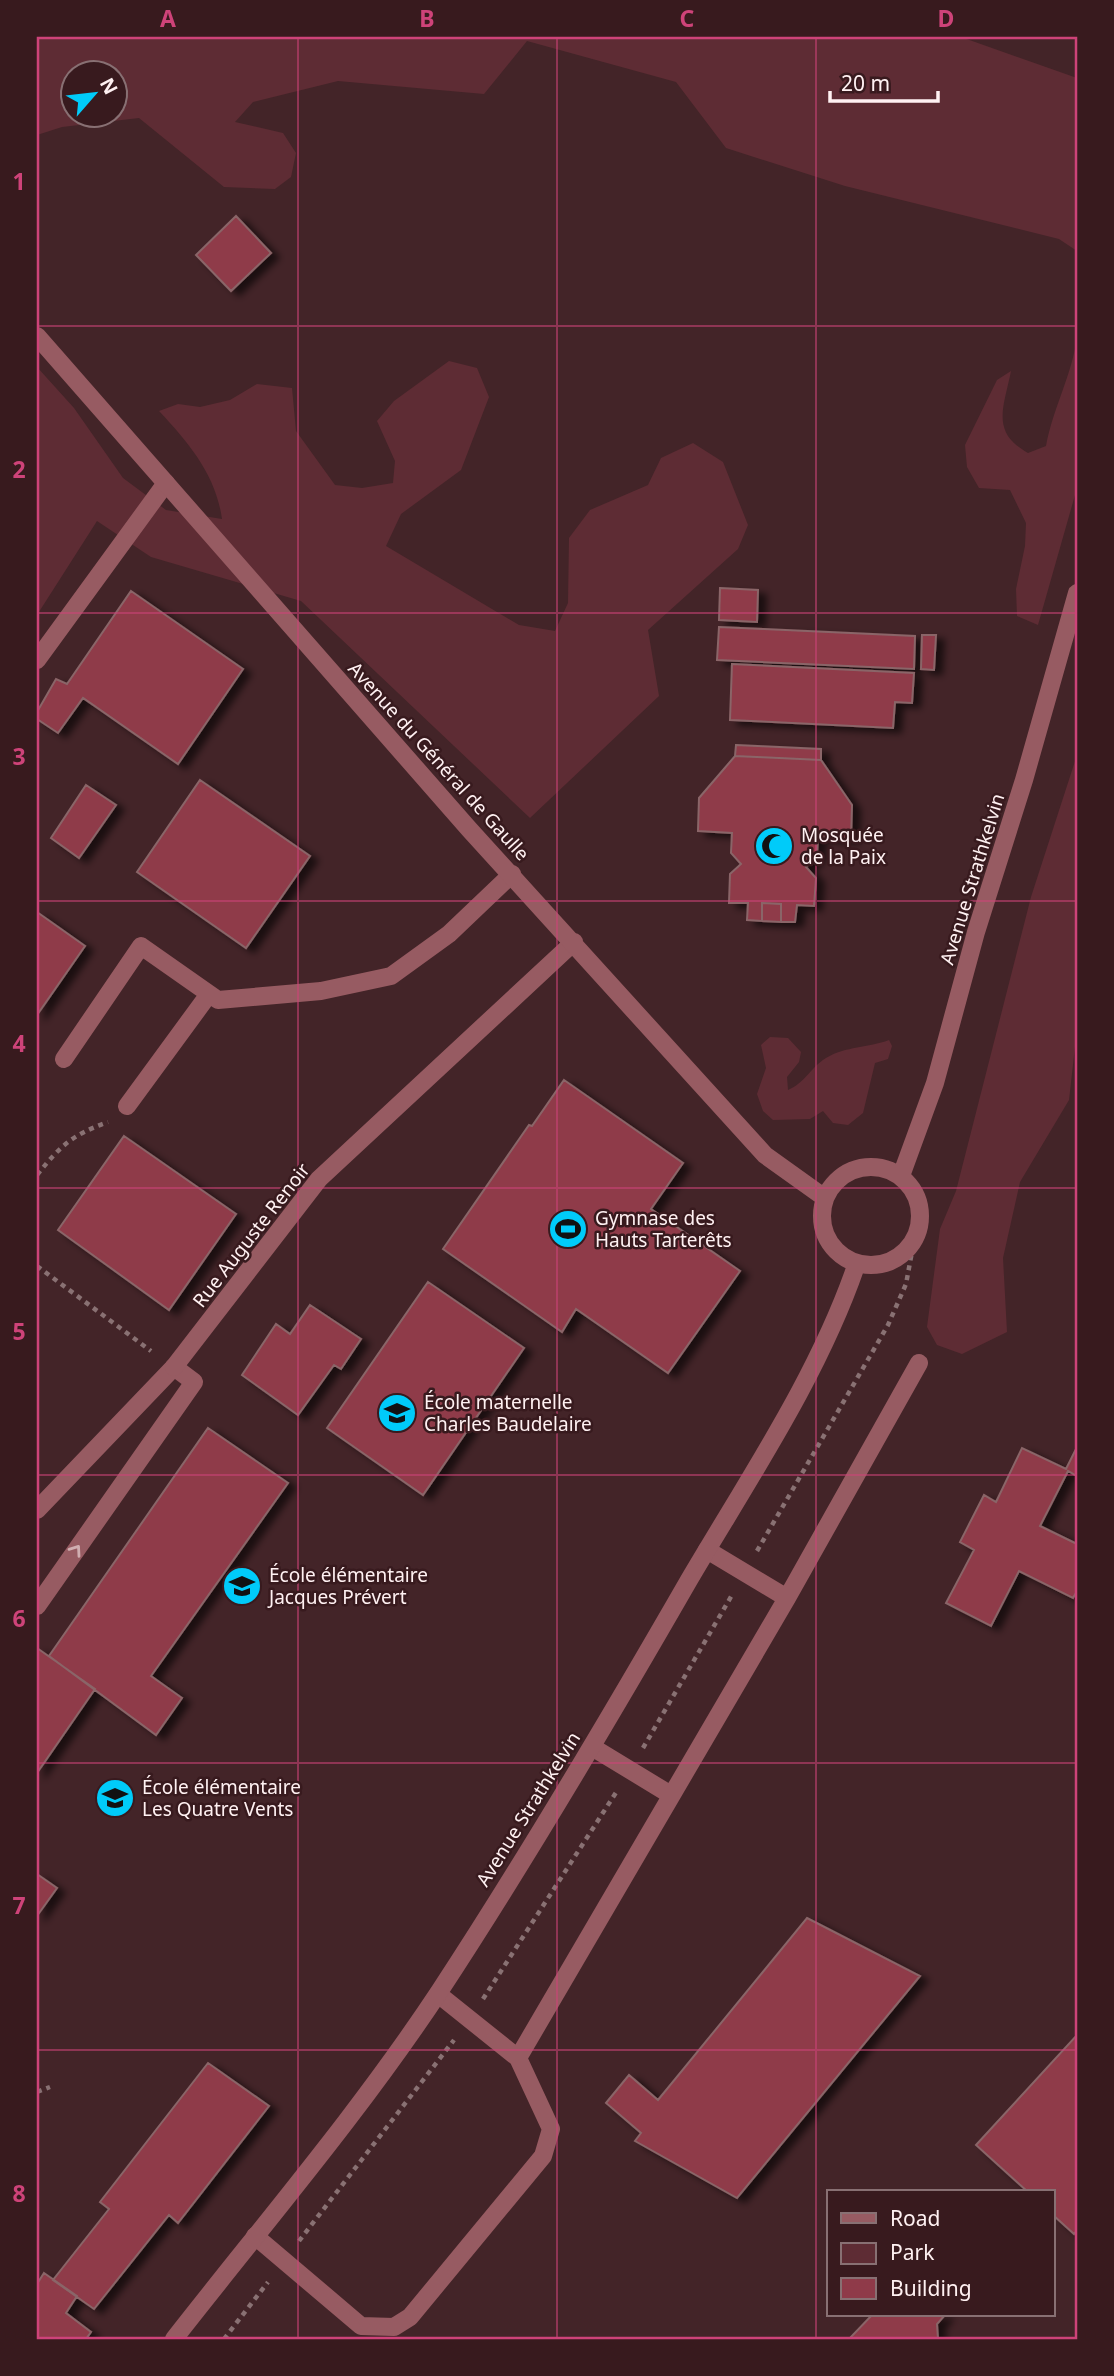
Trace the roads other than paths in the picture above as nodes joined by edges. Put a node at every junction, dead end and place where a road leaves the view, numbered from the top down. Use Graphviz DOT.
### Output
graph roads {
  1 [pos="37,336"];
  2 [pos="166,483"];
  3 [pos="1077,593"];
  4 [pos="37,660"];
  5 [pos="512,874"];
  6 [pos="574,942"];
  7 [pos="209,994"];
  8 [pos="64,1059"];
  9 [pos="127,1106"];
  10 [pos="901,1176"];
  11 [pos="825,1198"];
  12 [pos="857,1263"];
  13 [pos="919,1363"];
  14 [pos="174,1367"];
  15 [pos="37,1510"];
  16 [pos="707,1550"];
  17 [pos="787,1598"];
  18 [pos="37,1606"];
  19 [pos="592,1747"];
  20 [pos="670,1795"];
  21 [pos="438,1994"];
  22 [pos="518,2058"];
  23 [pos="255,2236"];
  24 [pos="174,2339"];
  1 -- 2 [label="street, Avenue du Général de Gaulle"];
  2 -- 4 [label="street"];
  2 -- 5 [label="street, Avenue du Général de Gaulle"];
  3 -- 10 [label="street, Avenue Strathkelvin"];
  5 -- 6 [label="street, Avenue du Général de Gaulle"];
  5 -- 7 [label="street"];
  6 -- 11 [label="street, Avenue du Général de Gaulle"];
  6 -- 14 [label="street, Rue Auguste Renoir"];
  7 -- 8 [label="street"];
  7 -- 9 [label="street"];
  10 -- 11 [label="street"];
  10 -- 12 [label="street"];
  11 -- 12 [label="street"];
  12 -- 16 [label="street, Avenue Strathkelvin"];
  13 -- 17 [label="street"];
  14 -- 15 [label="street, Rue Auguste Renoir"];
  18 -- 14 [label="street, one-way"];
  16 -- 17 [label="street"];
  16 -- 19 [label="street, Avenue Strathkelvin"];
  17 -- 20 [label="street"];
  19 -- 20 [label="street"];
  19 -- 21 [label="street, Avenue Strathkelvin"];
  20 -- 22 [label="street"];
  21 -- 22 [label="street"];
  21 -- 23 [label="street, Avenue Strathkelvin"];
  22 -- 23 [label="street"];
  23 -- 24 [label="street, Avenue Strathkelvin"];
}
